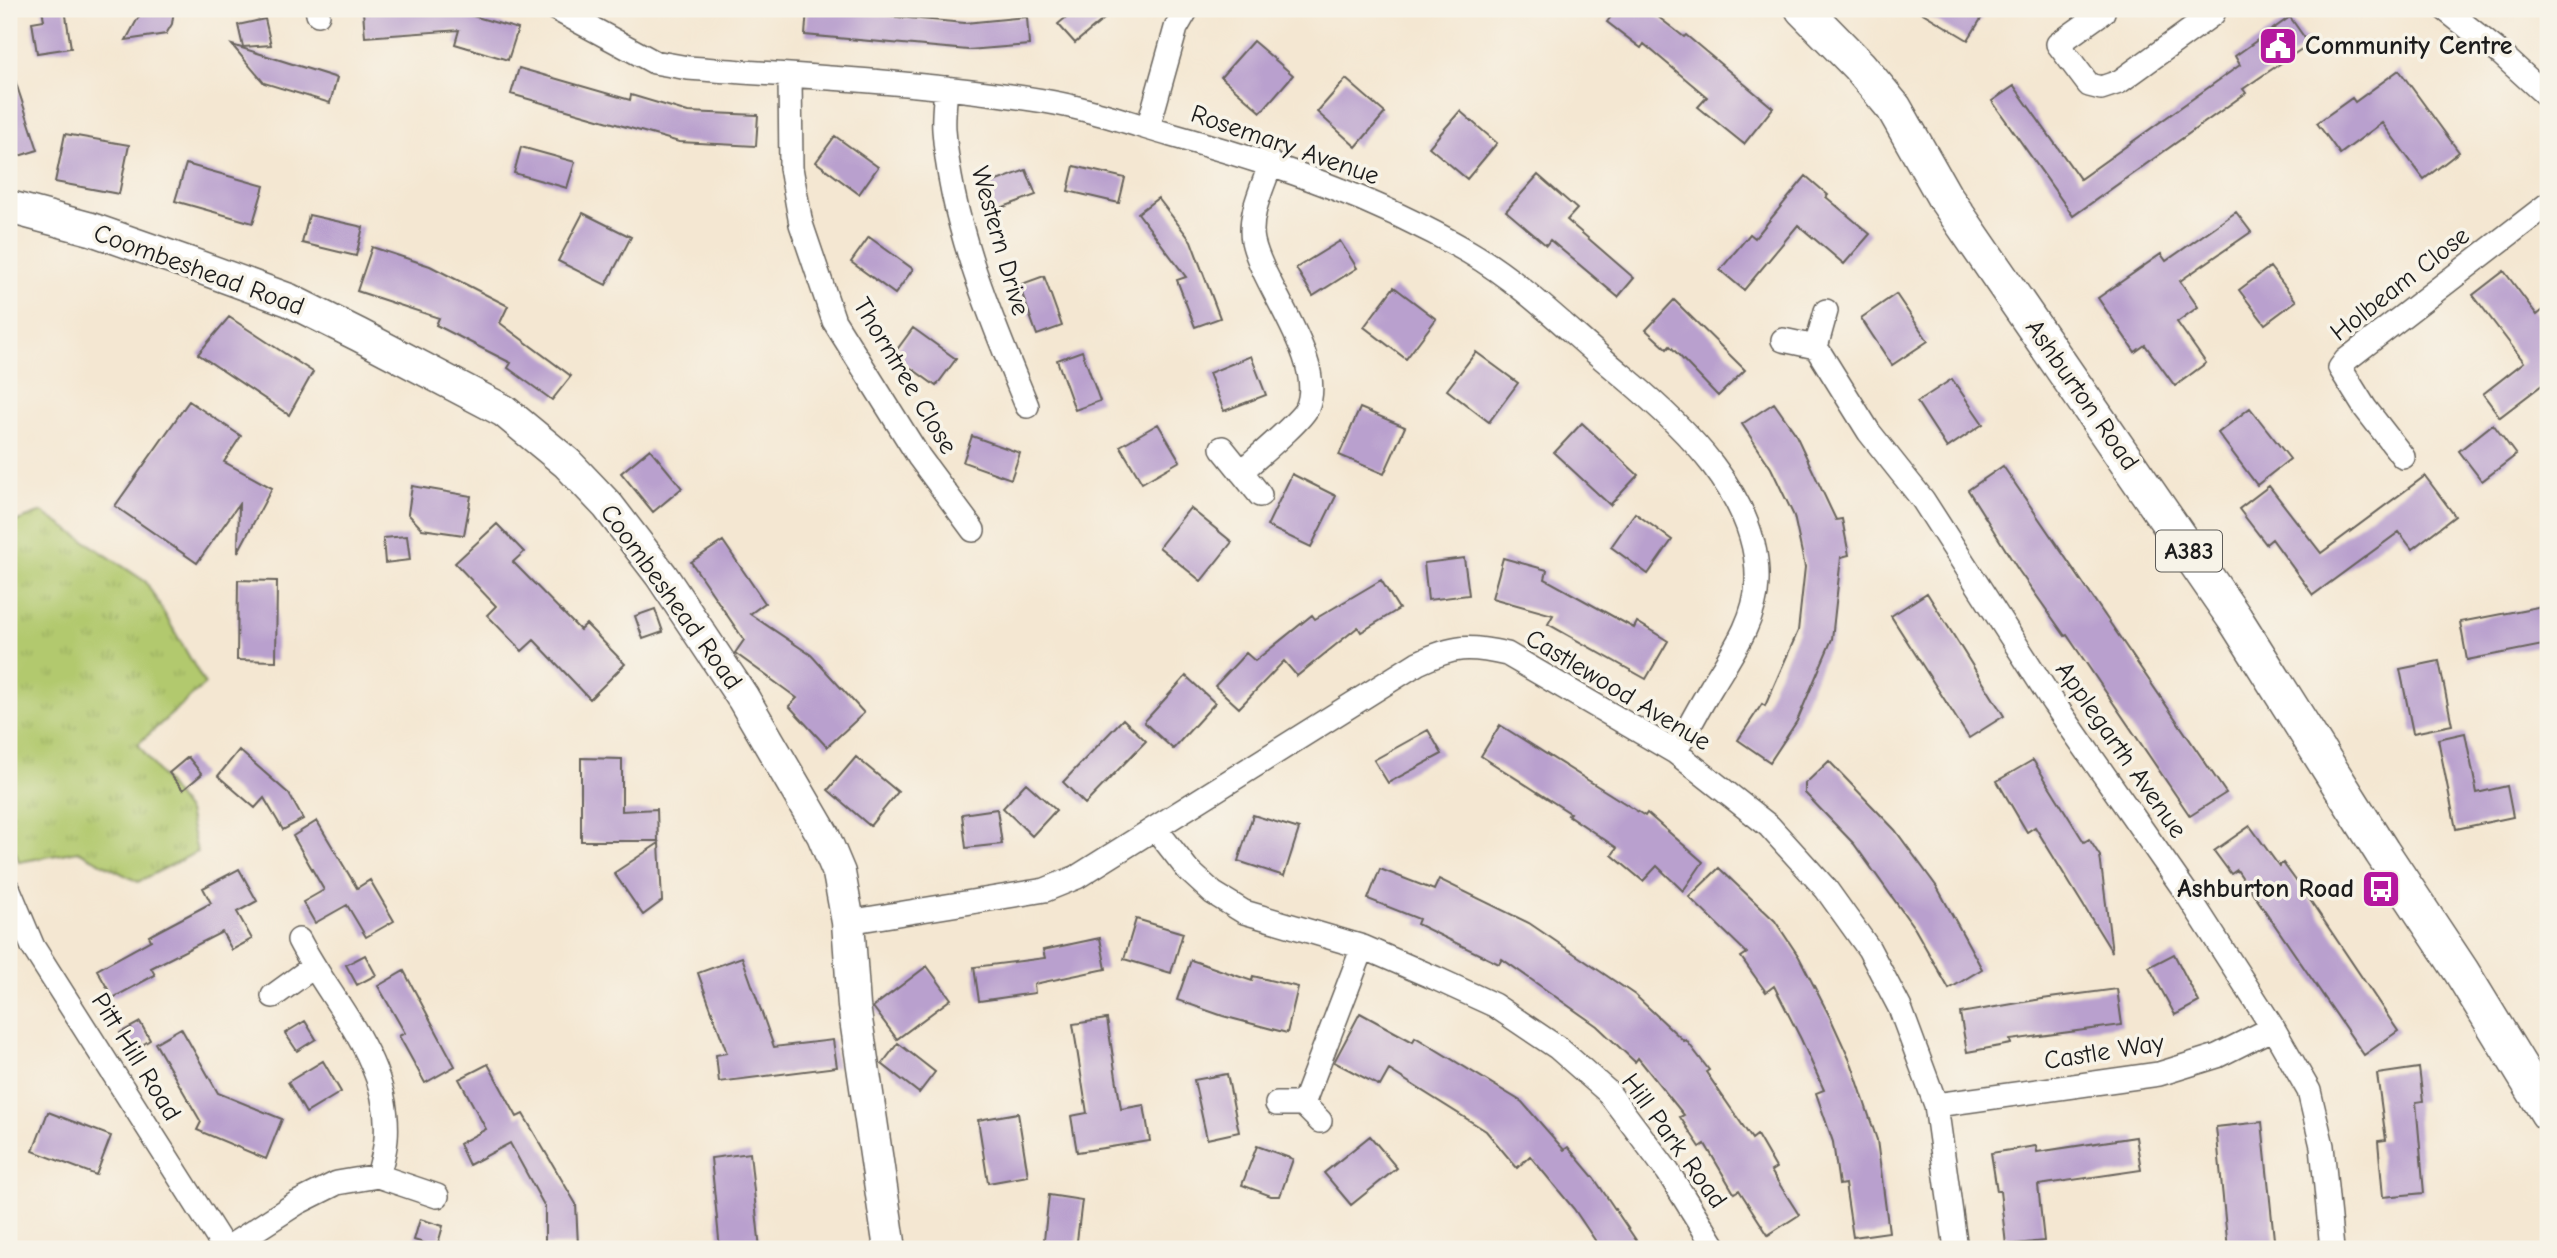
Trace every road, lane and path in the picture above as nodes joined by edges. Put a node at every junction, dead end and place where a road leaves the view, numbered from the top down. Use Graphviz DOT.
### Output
graph roads {
  1 [pos="556,9"];
  2 [pos="1187,9"];
  3 [pos="1803,9"];
  4 [pos="2215,9"];
  5 [pos="2445,9"];
  6 [pos="2103,12"];
  7 [pos="790,76"];
  8 [pos="946,88"];
  9 [pos="2548,97"];
  10 [pos="1148,128"];
  11 [pos="1271,163"];
  12 [pos="2548,204"];
  13 [pos="9,207"];
  14 [pos="1826,311"];
  15 [pos="1783,340"];
  16 [pos="1816,347"];
  17 [pos="1028,406"];
  18 [pos="1222,448"];
  19 [pos="2403,457"];
  20 [pos="1241,472"];
  21 [pos="1259,495"];
  22 [pos="973,530"];
  23 [pos="1675,752"];
  24 [pos="1155,828"];
  25 [pos="9,890"];
  26 [pos="848,922"];
  27 [pos="299,940"];
  28 [pos="1363,947"];
  29 [pos="313,967"];
  30 [pos="273,996"];
  31 [pos="2273,1028"];
  32 [pos="1277,1104"];
  33 [pos="1303,1104"];
  34 [pos="1936,1105"];
  35 [pos="2548,1113"];
  36 [pos="1320,1121"];
  37 [pos="378,1176"];
  38 [pos="437,1196"];
  39 [pos="226,1249"];
  40 [pos="890,1249"];
  41 [pos="1716,1249"];
  42 [pos="1956,1249"];
  43 [pos="2332,1249"];
  1 -- 7 [label="street, Rosemary Avenue"];
  2 -- 10 [label="street"];
  3 -- 35 [label="main road, Ashburton Road / A383"];
  4 -- 6 [label="street"];
  5 -- 9 [label="street"];
  7 -- 8 [label="street, Rosemary Avenue"];
  7 -- 22 [label="street, Thorntree Close"];
  8 -- 10 [label="street, Rosemary Avenue"];
  8 -- 17 [label="street, Western Drive"];
  10 -- 11 [label="street, Rosemary Avenue"];
  11 -- 20 [label="street"];
  11 -- 23 [label="street, Rosemary Avenue"];
  12 -- 19 [label="street, Holbeam Close"];
  13 -- 26 [label="street, Coombeshead Road"];
  14 -- 16 [label="street"];
  15 -- 16 [label="street"];
  16 -- 31 [label="street, Applegarth Avenue"];
  18 -- 20 [label="street"];
  20 -- 21 [label="street"];
  23 -- 24 [label="street, Castlewood Avenue"];
  23 -- 34 [label="street, Castlewood Avenue"];
  24 -- 26 [label="street, Castlewood Avenue"];
  24 -- 28 [label="street, Hill Park Road"];
  25 -- 39 [label="street, Pitt Hill Road"];
  26 -- 40 [label="street, Coombeshead Road"];
  27 -- 29 [label="street"];
  28 -- 33 [label="street"];
  28 -- 41 [label="street, Hill Park Road"];
  29 -- 30 [label="street"];
  29 -- 37 [label="street"];
  31 -- 34 [label="street, Castle Way"];
  31 -- 43 [label="street, Applegarth Avenue"];
  32 -- 33 [label="street"];
  33 -- 36 [label="street"];
  34 -- 42 [label="street, Castlewood Avenue"];
  37 -- 38 [label="street"];
  37 -- 39 [label="street"];
}
